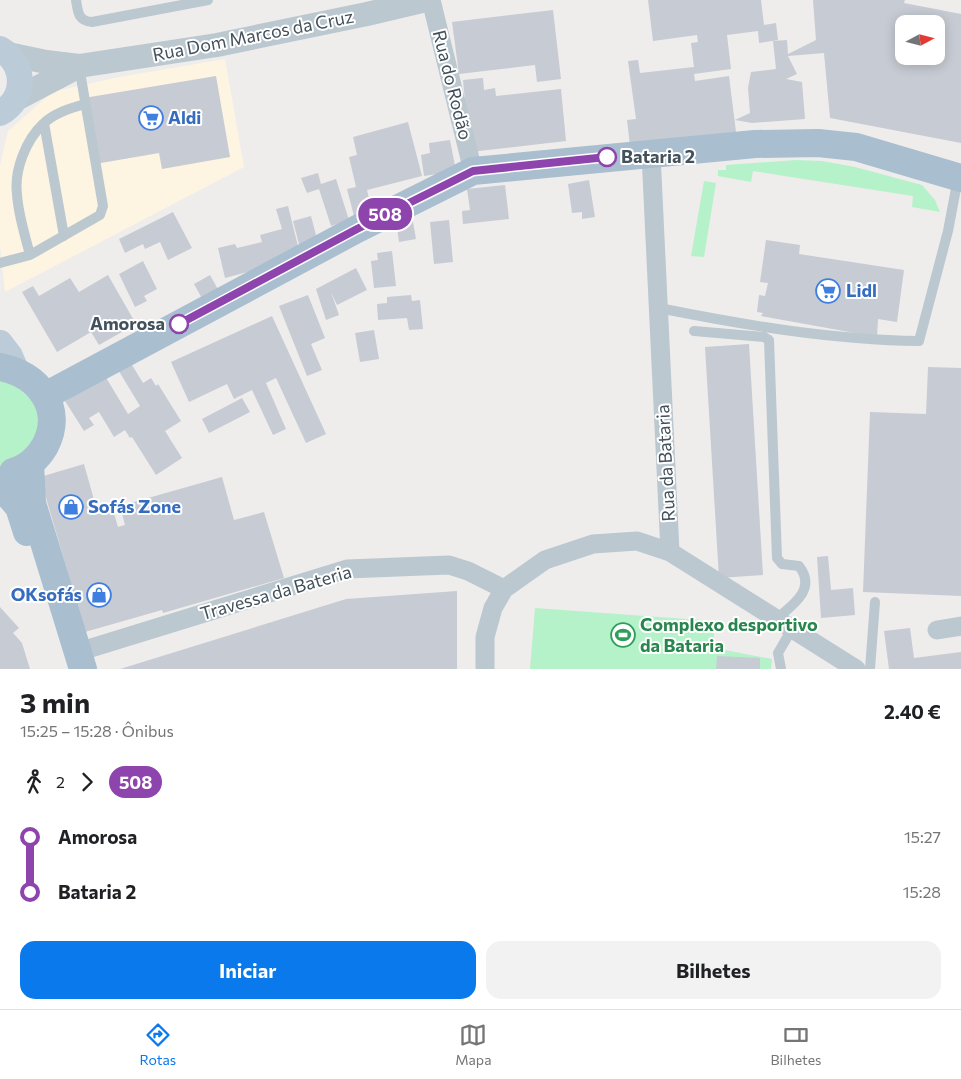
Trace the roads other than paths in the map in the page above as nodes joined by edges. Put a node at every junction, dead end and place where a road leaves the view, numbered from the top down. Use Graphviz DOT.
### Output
graph roads {
  1 [pos="76,0"];
  2 [pos="208,0"];
  3 [pos="426,0"];
  4 [pos="430,0"];
  5 [pos="4,52"];
  6 [pos="79,66"];
  7 [pos="85,104"];
  8 [pos="4,110"];
  9 [pos="44,123"];
  10 [pos="651,154"];
  11 [pos="473,171"];
  12 [pos="960,177"];
  13 [pos="64,236"];
  14 [pos="30,255"];
  15 [pos="0,262"];
  16 [pos="659,308"];
  17 [pos="694,331"];
  18 [pos="0,343"];
  19 [pos="8,369"];
  20 [pos="45,396"];
  21 [pos="30,464"];
  22 [pos="0,475"];
  23 [pos="0,485"];
  24 [pos="670,552"];
  25 [pos="504,589"];
  26 [pos="875,602"];
  27 [pos="776,618"];
  28 [pos="961,626"];
  29 [pos="792,629"];
  30 [pos="937,630"];
  31 [pos="76,663"];
  32 [pos="485,669"];
  33 [pos="781,669"];
  34 [pos="856,669"];
  35 [pos="870,669"];
  1 -- 2 [label="lane"];
  3 -- 6 [label="street, Rua Dom Marcos da Cruz"];
  4 -- 11 [label="street, Rua do Rodão"];
  5 -- 6 [label="street, Rua Dom Marcos da Cruz"];
  5 -- 8 [label="main road"];
  6 -- 7 [label="lane"];
  6 -- 8 [label="street, Rua Dom Marcos da Cruz"];
  7 -- 9 [label="lane"];
  7 -- 13 [label="lane"];
  9 -- 13 [label="lane"];
  9 -- 14 [label="lane"];
  10 -- 11 [label="main road"];
  10 -- 12 [label="main road"];
  10 -- 16 [label="street, Rua da Bataria"];
  11 -- 20 [label="main road"];
  12 -- 16 [label="lane"];
  13 -- 14 [label="lane"];
  14 -- 15 [label="lane"];
  16 -- 24 [label="street, Rua da Bataria"];
  17 -- 27 [label="lane"];
  18 -- 19 [label="main road"];
  19 -- 20 [label="main road"];
  20 -- 21 [label="main road"];
  21 -- 22 [label="main road"];
  21 -- 31 [label="main road"];
  23 -- 31 [label="main road"];
  24 -- 25 [label="street"];
  24 -- 27 [label="street"];
  25 -- 31 [label="street, Travessa da Bateria"];
  25 -- 32 [label="street"];
  26 -- 35 [label="lane"];
  27 -- 29 [label="street"];
  28 -- 30 [label="street"];
  29 -- 33 [label="lane"];
  29 -- 34 [label="street"];
}
